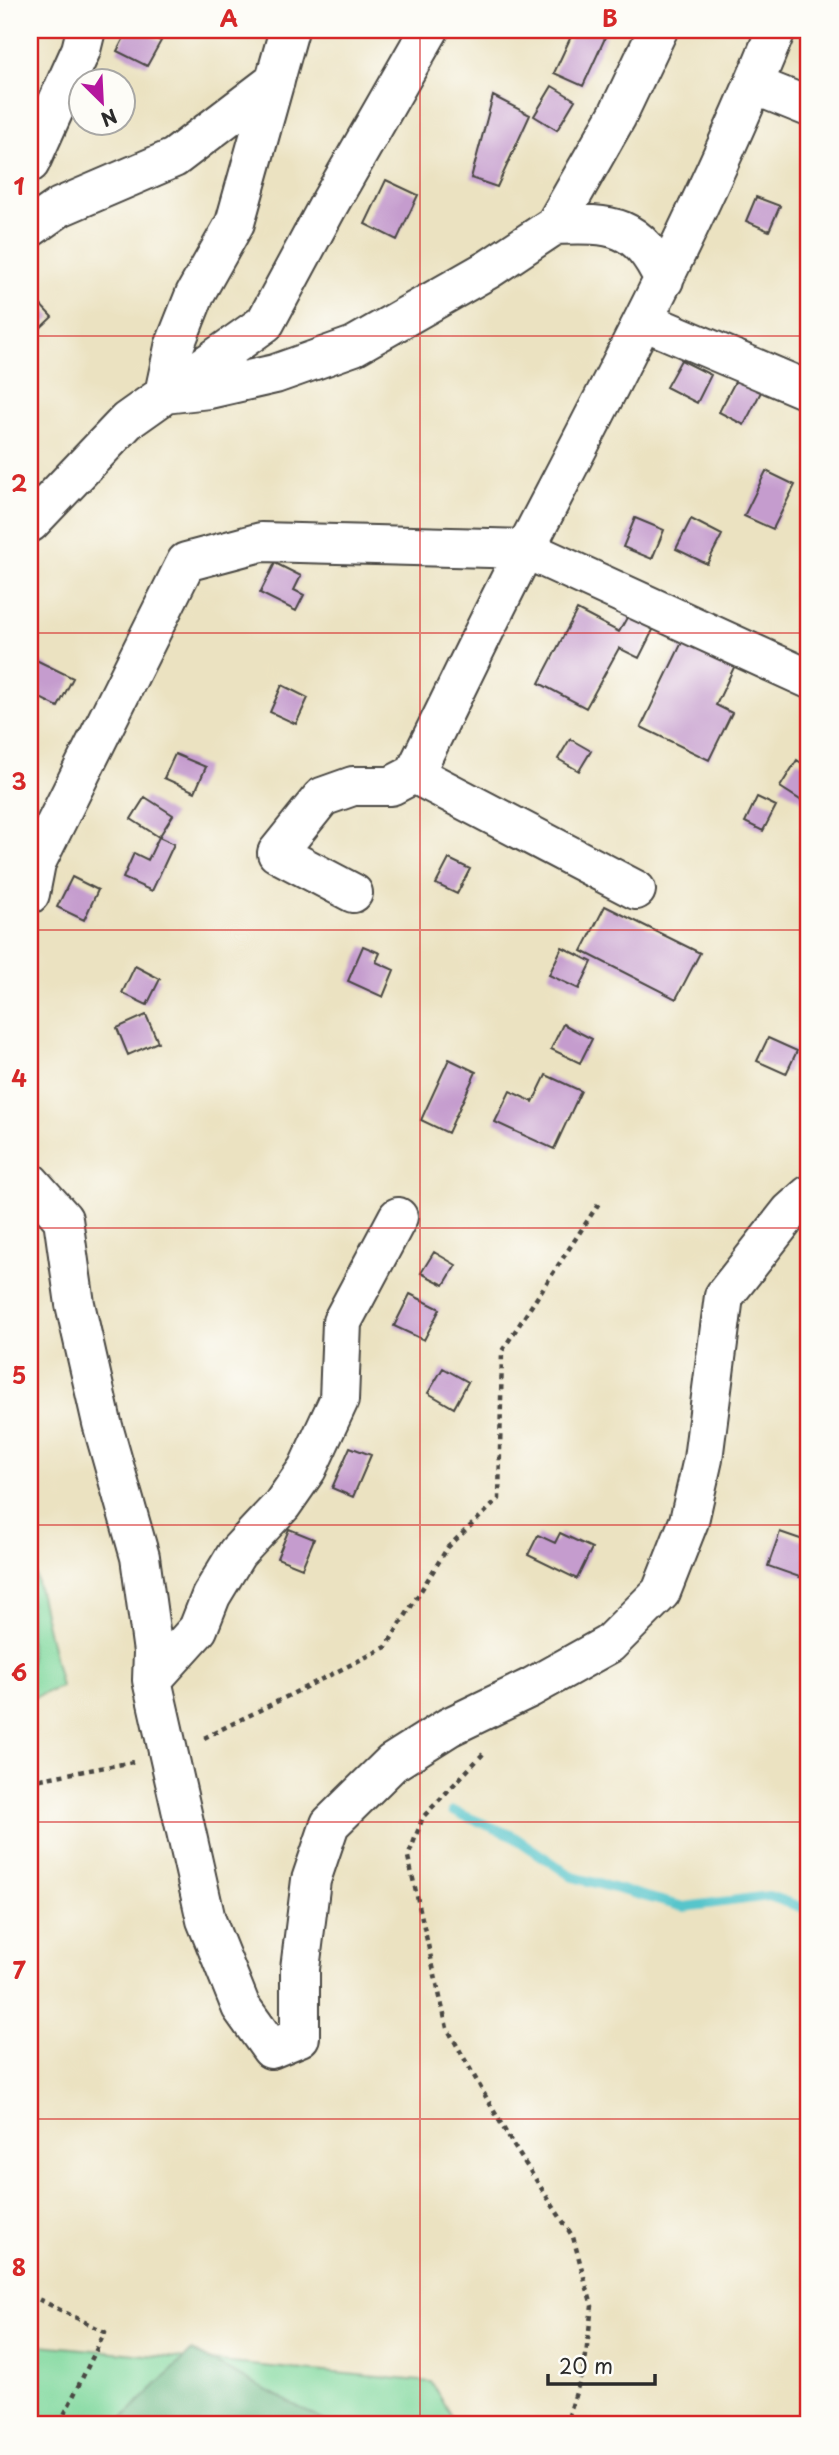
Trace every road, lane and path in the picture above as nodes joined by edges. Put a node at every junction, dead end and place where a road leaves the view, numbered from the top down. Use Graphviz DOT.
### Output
graph roads {
  1 [pos="86,30"];
  2 [pos="289,30"];
  3 [pos="429,30"];
  4 [pos="657,30"];
  5 [pos="776,30"];
  6 [pos="275,80"];
  7 [pos="754,85"];
  8 [pos="809,107"];
  9 [pos="30,163"];
  10 [pos="555,225"];
  11 [pos="30,228"];
  12 [pos="664,280"];
  13 [pos="644,321"];
  14 [pos="809,391"];
  15 [pos="164,394"];
  16 [pos="30,523"];
  17 [pos="526,550"];
  18 [pos="809,679"];
  19 [pos="414,774"];
  20 [pos="636,890"];
  21 [pos="352,893"];
  22 [pos="30,894"];
  23 [pos="30,1182"];
  24 [pos="809,1195"];
  25 [pos="601,1200"];
  26 [pos="398,1217"];
  27 [pos="152,1680"];
  28 [pos="485,1752"];
  29 [pos="169,1755"];
  30 [pos="30,1781"];
  31 [pos="30,2295"];
  32 [pos="59,2425"];
  33 [pos="566,2425"];
  1 -- 9 [label="street"];
  2 -- 6 [label="street"];
  3 -- 15 [label="street"];
  4 -- 10 [label="street"];
  5 -- 7 [label="street"];
  6 -- 11 [label="street"];
  6 -- 15 [label="street"];
  7 -- 8 [label="street"];
  7 -- 12 [label="street"];
  10 -- 12 [label="street"];
  10 -- 15 [label="street"];
  12 -- 13 [label="street"];
  13 -- 14 [label="street"];
  13 -- 17 [label="street"];
  15 -- 16 [label="street"];
  17 -- 18 [label="street"];
  17 -- 19 [label="street"];
  17 -- 22 [label="street"];
  19 -- 20 [label="street"];
  19 -- 21 [label="street"];
  23 -- 27 [label="street"];
  24 -- 29 [label="street"];
  25 -- 29 [label="path"];
  26 -- 27 [label="street"];
  27 -- 29 [label="street"];
  28 -- 33 [label="path"];
  29 -- 30 [label="path"];
  31 -- 32 [label="path"];
}
